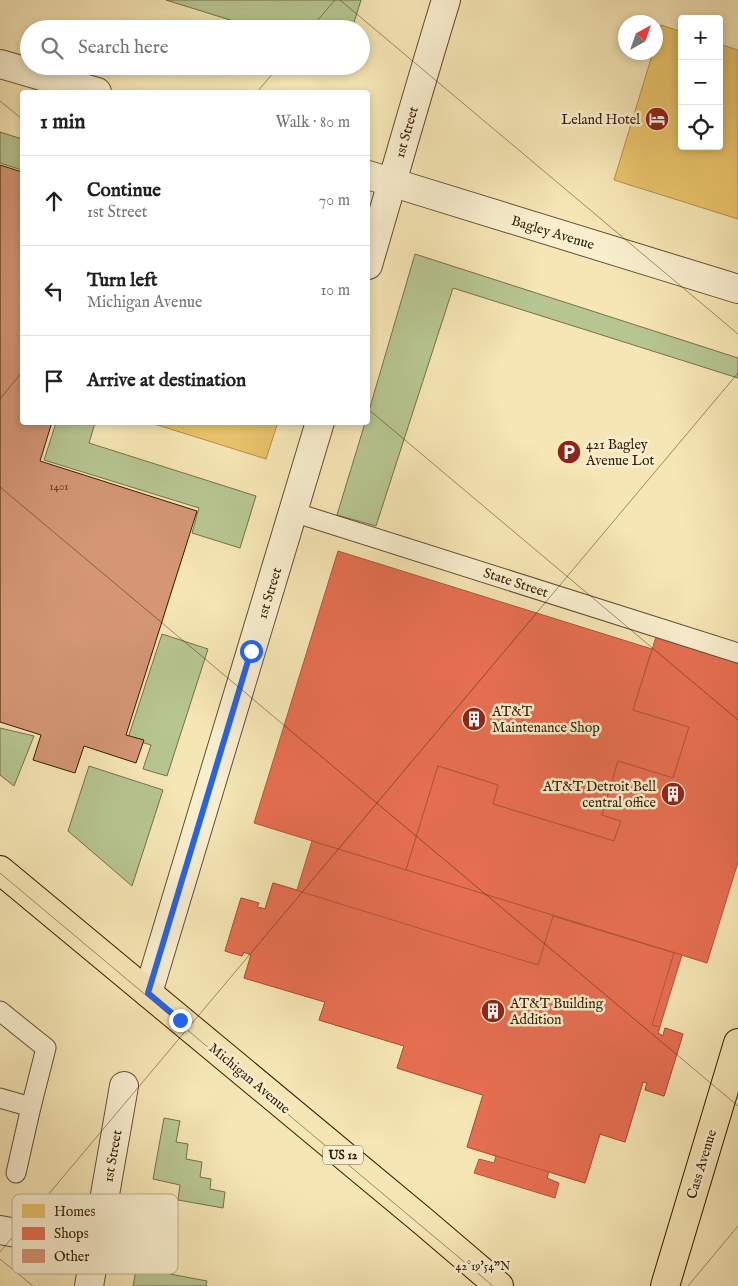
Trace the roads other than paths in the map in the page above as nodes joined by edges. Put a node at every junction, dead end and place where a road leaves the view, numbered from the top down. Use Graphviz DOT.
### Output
graph roads {
  1 [pos="446,0"];
  2 [pos="0,64"];
  3 [pos="20,70"];
  4 [pos="38,75"];
  5 [pos="90,90"];
  6 [pos="380,179"];
  7 [pos="370,250"];
  8 [pos="738,289"];
  9 [pos="319,425"];
  10 [pos="293,512"];
  11 [pos="738,653"];
  12 [pos="0,870"];
  13 [pos="148,993"];
  14 [pos="0,1011"];
  15 [pos="738,1043"];
  16 [pos="124,1086"];
  17 [pos="0,1098"];
  18 [pos="31,1108"];
  19 [pos="16,1173"];
  20 [pos="105,1194"];
  21 [pos="499,1286"];
  22 [pos="665,1286"];
  1 -- 6 [label="street, 1st Street"];
  2 -- 3 [label="street"];
  4 -- 5 [label="street"];
  6 -- 7 [label="street, 1st Street"];
  6 -- 8 [label="street, Bagley Avenue"];
  9 -- 10 [label="street, 1st Street"];
  10 -- 11 [label="lane, State Street"];
  10 -- 13 [label="street, 1st Street"];
  12 -- 13 [label="main road, Michigan Avenue / US 12"];
  13 -- 21 [label="main road, Michigan Avenue / US 12"];
  14 -- 18 [label="lane"];
  15 -- 22 [label="main road, Cass Avenue"];
  16 -- 20 [label="street, 1st Street"];
  17 -- 18 [label="lane"];
  18 -- 19 [label="lane"];
}
